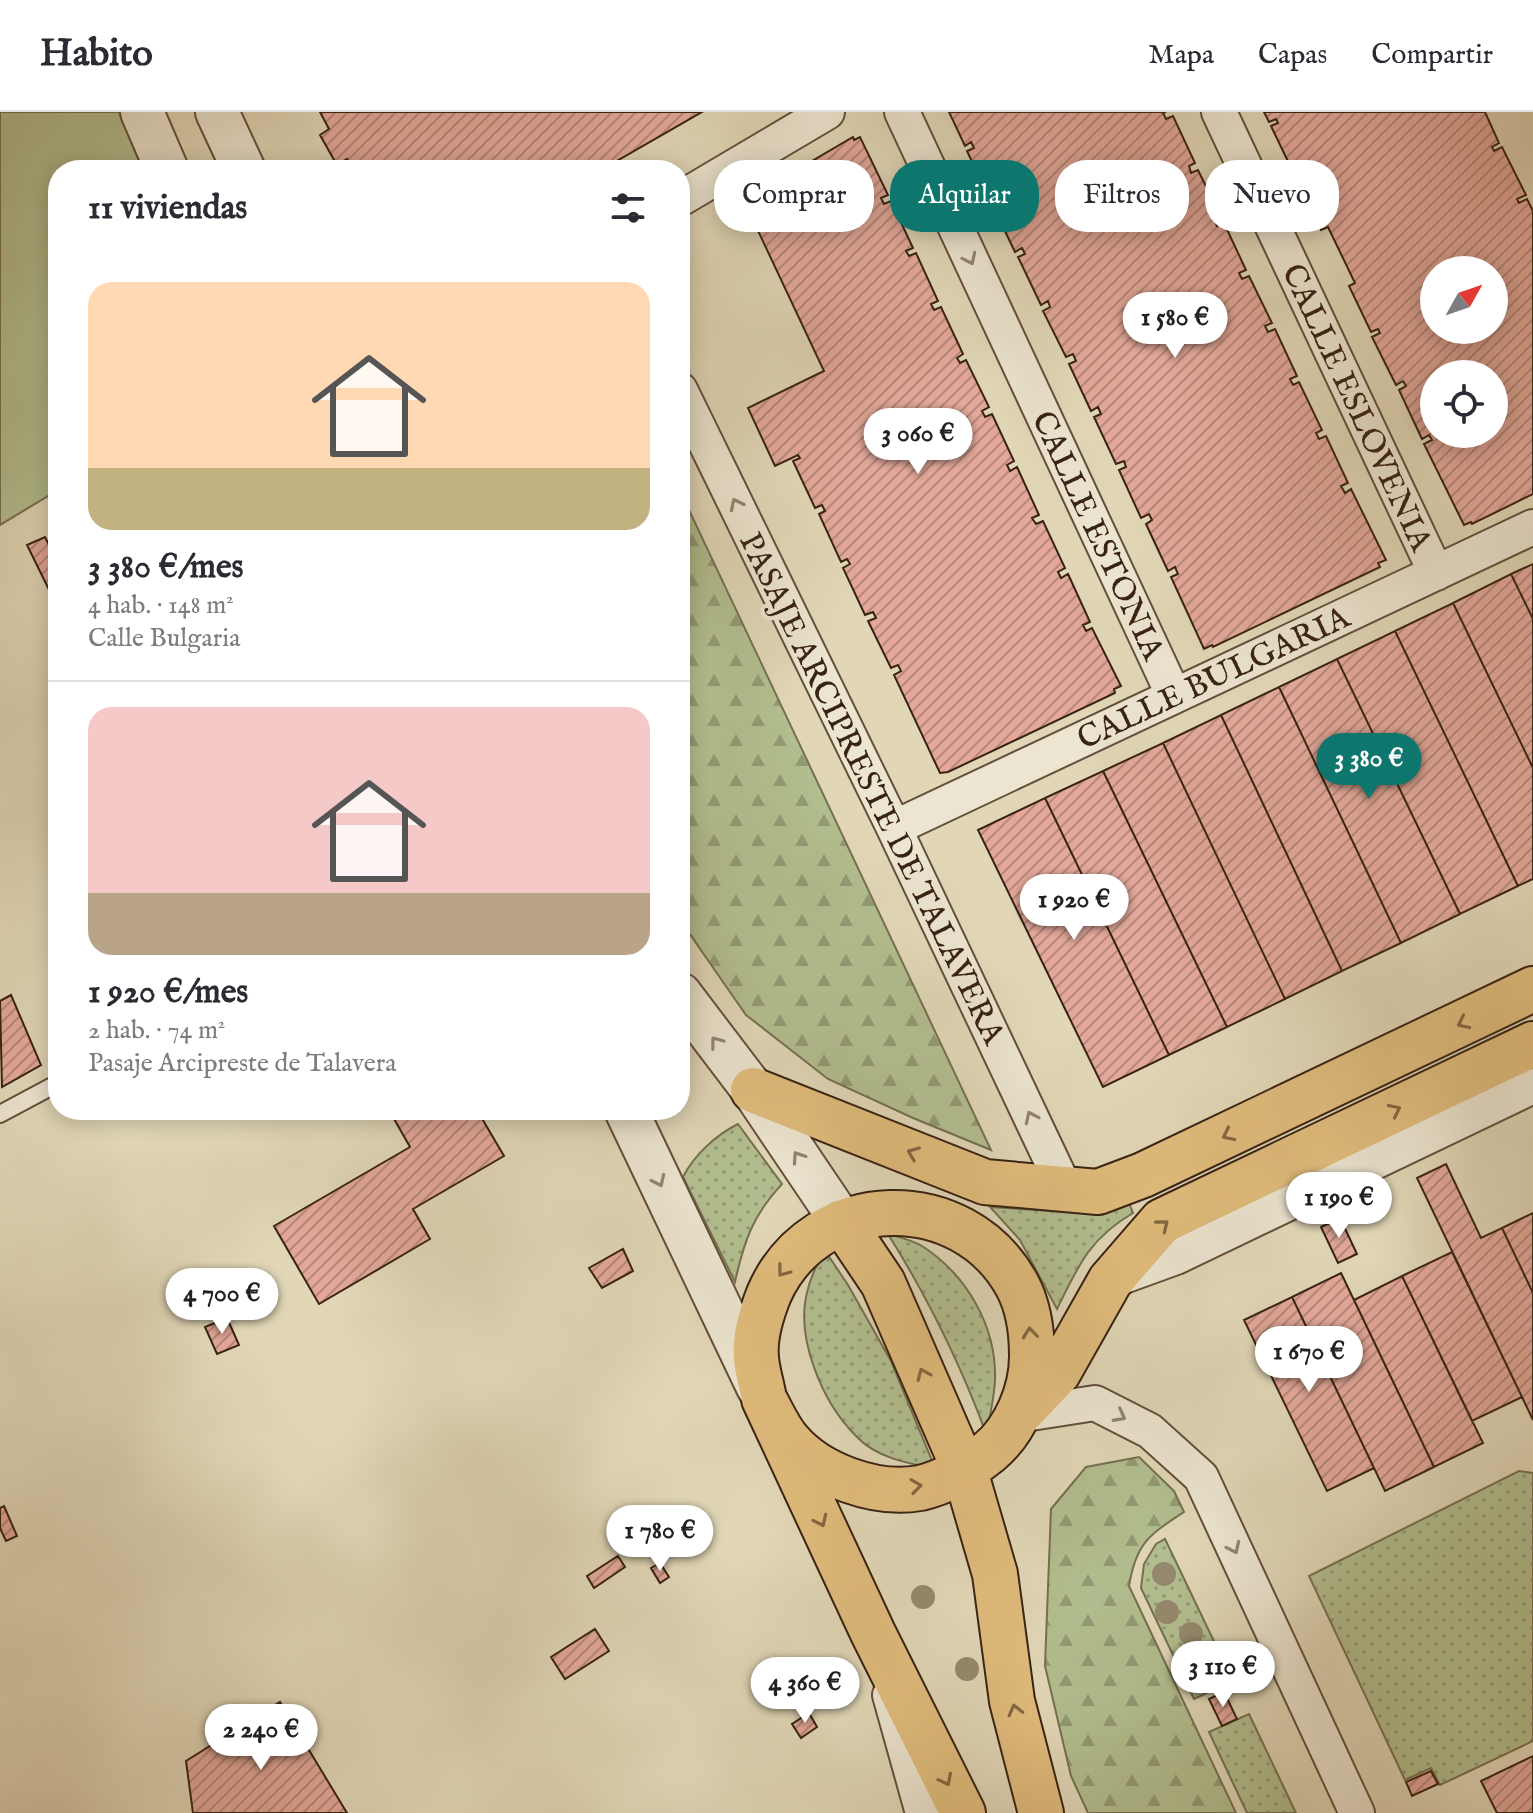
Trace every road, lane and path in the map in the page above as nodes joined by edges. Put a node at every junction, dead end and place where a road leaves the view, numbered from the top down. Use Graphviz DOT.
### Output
graph roads {
  1 [pos="142,112"];
  2 [pos="217,112"];
  3 [pos="827,112"];
  4 [pos="902,112"];
  5 [pos="1219,112"];
  6 [pos="163,160"];
  7 [pos="239,160"];
  8 [pos="690,193"];
  9 [pos="690,410"];
  10 [pos="1533,527"];
  11 [pos="1436,573"];
  12 [pos="1174,696"];
  13 [pos="894,828"];
  14 [pos="1533,989"];
  15 [pos="690,1007"];
  16 [pos="1533,1044"];
  17 [pos="1533,1086"];
  18 [pos="48,1088"];
  19 [pos="753,1090"];
  20 [pos="0,1114"];
  21 [pos="631,1120"];
  22 [pos="985,1182"];
  23 [pos="1064,1187"];
  24 [pos="911,1212"];
  25 [pos="842,1222"];
  26 [pos="1110,1281"];
  27 [pos="764,1399"];
  28 [pos="1018,1415"];
  29 [pos="965,1471"];
  30 [pos="873,1633"];
  31 [pos="923,1813"];
  32 [pos="963,1813"];
  33 [pos="1041,1813"];
  34 [pos="1357,1813"];
  1 -- 6 [label="street"];
  2 -- 7 [label="street"];
  3 -- 8 [label="street"];
  4 -- 12 [label="street, CALLE ESTONIA, one-way"];
  5 -- 11 [label="street, CALLE ESLOVENIA"];
  13 -- 9 [label="street, PASAJE ARCIPRESTE DE TALAVERA, one-way"];
  10 -- 11 [label="street, CALLE BULGARIA"];
  11 -- 12 [label="street, CALLE BULGARIA"];
  12 -- 13 [label="street, CALLE BULGARIA"];
  23 -- 13 [label="street, PASAJE ARCIPRESTE DE TALAVERA, one-way"];
  14 -- 23 [label="main road, one-way"];
  19 -- 15 [label="street, one-way"];
  26 -- 16 [label="main road, one-way"];
  17 -- 26 [label="street"];
  18 -- 20 [label="lane"];
  22 -- 19 [label="main road, one-way"];
  25 -- 19 [label="street, one-way"];
  21 -- 27 [label="street, one-way"];
  22 -- 23 [label="main road"];
  22 -- 24 [label="main road"];
  24 -- 25 [label="main road"];
  28 -- 24 [label="main road, one-way"];
  25 -- 27 [label="main road, one-way"];
  29 -- 25 [label="main road, one-way"];
  26 -- 28 [label="main road"];
  27 -- 29 [label="main road, one-way"];
  27 -- 30 [label="main road, one-way"];
  28 -- 29 [label="main road"];
  28 -- 34 [label="street, one-way"];
  33 -- 29 [label="main road, one-way"];
  30 -- 31 [label="street"];
  30 -- 32 [label="main road, one-way"];
}
